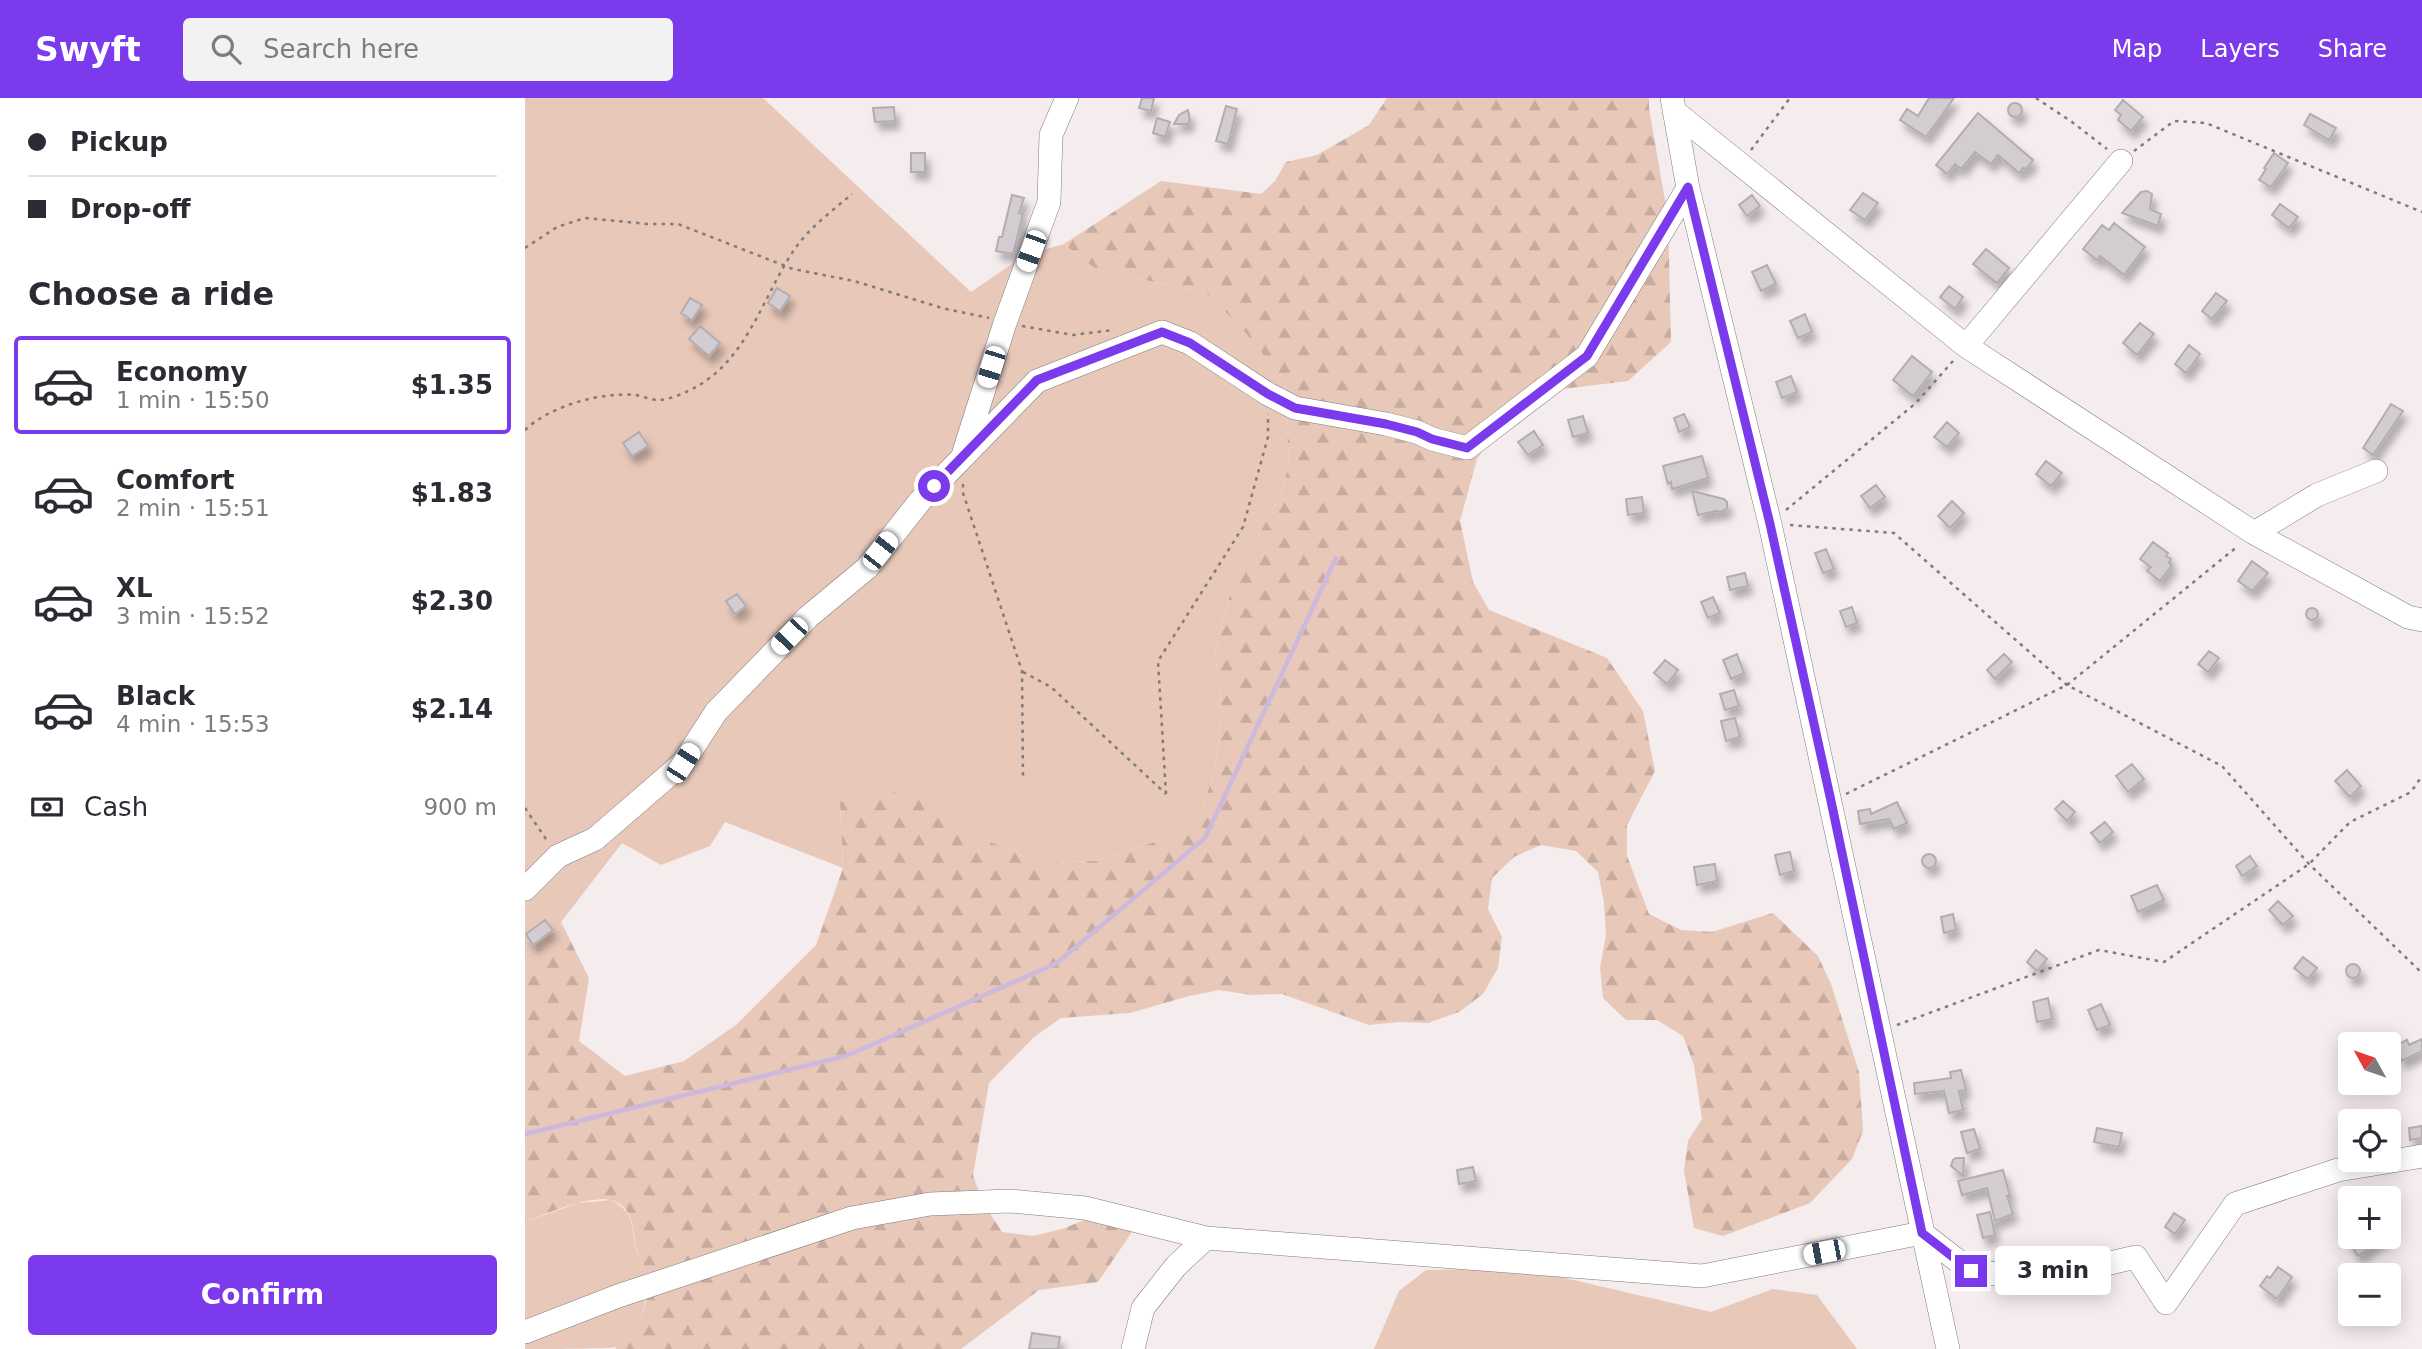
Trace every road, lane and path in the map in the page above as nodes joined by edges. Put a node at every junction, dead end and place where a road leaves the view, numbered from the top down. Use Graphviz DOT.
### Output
graph roads {
  1 [pos="1067,98"];
  2 [pos="1790,98"];
  3 [pos="2036,98"];
  4 [pos="1673,104"];
  5 [pos="2121,161"];
  6 [pos="1740,164"];
  7 [pos="1688,187"];
  8 [pos="852,194"];
  9 [pos="2422,212"];
  10 [pos="525,248"];
  11 [pos="785,267"];
  12 [pos="1005,323"];
  13 [pos="1121,329"];
  14 [pos="1966,346"];
  15 [pos="1268,394"];
  16 [pos="525,430"];
  17 [pos="963,457"];
  18 [pos="2376,471"];
  19 [pos="1770,524"];
  20 [pos="2254,533"];
  21 [pos="2422,620"];
  22 [pos="1022,671"];
  23 [pos="2067,685"];
  24 [pos="2422,776"];
  25 [pos="1023,777"];
  26 [pos="1831,801"];
  27 [pos="525,808"];
  28 [pos="558,856"];
  29 [pos="2309,864"];
  30 [pos="525,889"];
  31 [pos="2422,973"];
  32 [pos="1879,1032"];
  33 [pos="2422,1156"];
  34 [pos="1922,1233"];
  35 [pos="1206,1238"];
  36 [pos="525,1332"];
  37 [pos="1133,1349"];
  38 [pos="1948,1349"];
  1 -- 12 [label="street"];
  2 -- 6 [label="path"];
  3 -- 5 [label="path"];
  4 -- 6 [label="street"];
  4 -- 7 [label="street"];
  5 -- 9 [label="path"];
  5 -- 14 [label="street"];
  6 -- 14 [label="street"];
  7 -- 15 [label="street"];
  7 -- 19 [label="street"];
  8 -- 11 [label="path"];
  10 -- 11 [label="path"];
  11 -- 12 [label="path"];
  11 -- 16 [label="path"];
  12 -- 13 [label="path"];
  12 -- 17 [label="street"];
  14 -- 19 [label="path"];
  14 -- 20 [label="street"];
  15 -- 17 [label="street"];
  15 -- 22 [label="path"];
  17 -- 22 [label="path"];
  17 -- 28 [label="street"];
  18 -- 20 [label="street"];
  19 -- 23 [label="path"];
  19 -- 26 [label="street"];
  20 -- 21 [label="street"];
  20 -- 23 [label="path"];
  22 -- 25 [label="path"];
  23 -- 26 [label="path"];
  23 -- 29 [label="path"];
  24 -- 29 [label="path"];
  26 -- 32 [label="street"];
  27 -- 28 [label="path"];
  28 -- 30 [label="street"];
  29 -- 31 [label="path"];
  29 -- 32 [label="path"];
  32 -- 34 [label="street"];
  33 -- 34 [label="street"];
  34 -- 35 [label="street"];
  34 -- 38 [label="street"];
  35 -- 36 [label="street"];
  35 -- 37 [label="street"];
}
